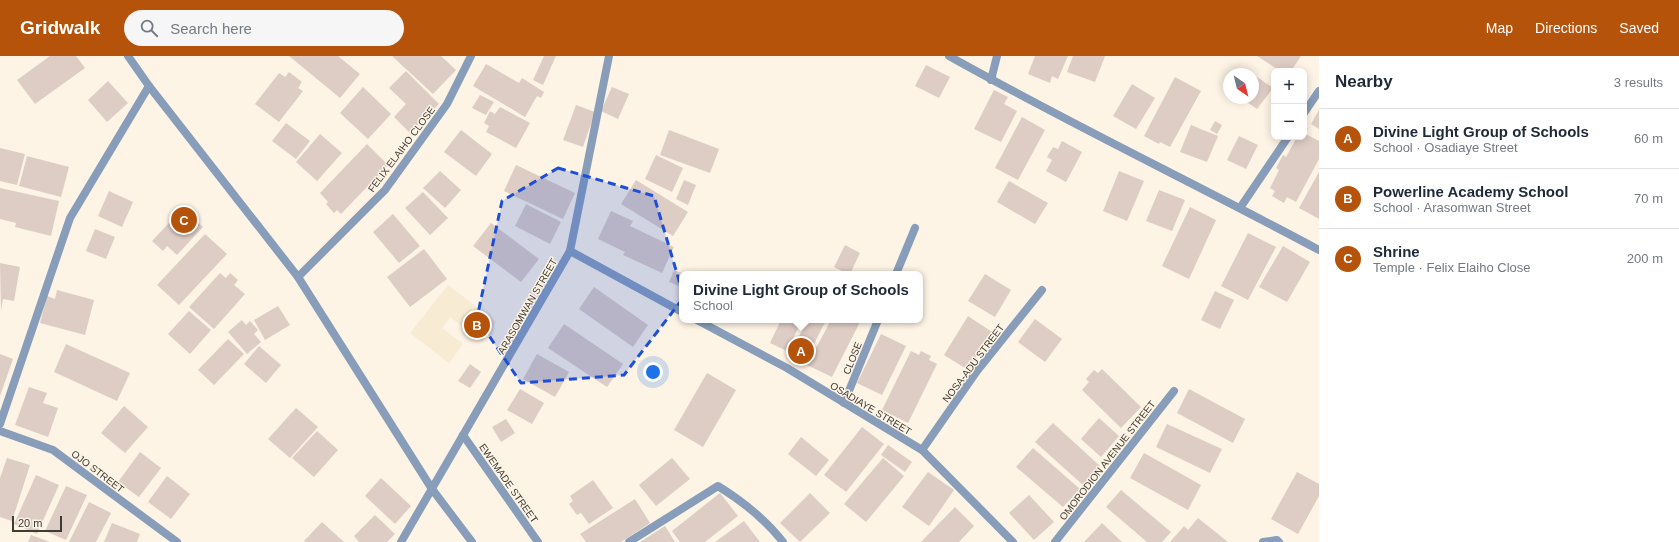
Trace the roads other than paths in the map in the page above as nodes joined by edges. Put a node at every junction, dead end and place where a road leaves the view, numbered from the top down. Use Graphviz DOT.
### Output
graph roads {
  1 [pos="128,56"];
  2 [pos="471,56"];
  3 [pos="609,56"];
  4 [pos="949,56"];
  5 [pos="997,56"];
  6 [pos="991,80"];
  7 [pos="149,86"];
  8 [pos="1319,91"];
  9 [pos="1307,109"];
  10 [pos="1286,140"];
  11 [pos="1240,208"];
  12 [pos="915,228"];
  13 [pos="1319,250"];
  14 [pos="570,252"];
  15 [pos="897,271"];
  16 [pos="298,277"];
  17 [pos="1042,290"];
  18 [pos="679,310"];
  19 [pos="703,323"];
  20 [pos="877,323"];
  21 [pos="1174,391"];
  22 [pos="844,403"];
  23 [pos="0,424"];
  24 [pos="0,431"];
  25 [pos="464,434"];
  26 [pos="922,450"];
  27 [pos="432,490"];
  28 [pos="177,542"];
  29 [pos="401,542"];
  30 [pos="472,542"];
  31 [pos="538,542"];
  32 [pos="629,542"];
  33 [pos="783,542"];
  34 [pos="1013,542"];
  35 [pos="1055,542"];
  36 [pos="1262,542"];
  37 [pos="1279,542"];
  1 -- 7 [label="street"];
  2 -- 16 [label="street, FELIX ELAIHO CLOSE"];
  3 -- 14 [label="street, ARASOMWAN STREET"];
  4 -- 6 [label="street"];
  5 -- 6 [label="street"];
  6 -- 11 [label="street"];
  7 -- 16 [label="street"];
  7 -- 23 [label="street"];
  8 -- 9 [label="street"];
  10 -- 11 [label="street"];
  11 -- 13 [label="street"];
  12 -- 15 [label="street"];
  14 -- 18 [label="street"];
  14 -- 25 [label="street, ARASOMWAN STREET"];
  16 -- 27 [label="street"];
  17 -- 26 [label="street, NOSA-ADU STREET"];
  19 -- 22 [label="street, OSADIAYE STREET"];
  20 -- 22 [label="street, CLOSE"];
  21 -- 35 [label="street, OMORODION AVENUE STREET"];
  22 -- 26 [label="street, OSADIAYE STREET"];
  24 -- 28 [label="street, OJO STREET"];
  25 -- 27 [label="street, ARASOMWAN STREET"];
  25 -- 31 [label="street, EWEMADE STREET"];
  26 -- 34 [label="street, OSADIAYE STREET"];
  27 -- 29 [label="street, ARASOMWAN STREET"];
  27 -- 30 [label="street"];
  32 -- 33 [label="street"];
  36 -- 37 [label="street"];
}
